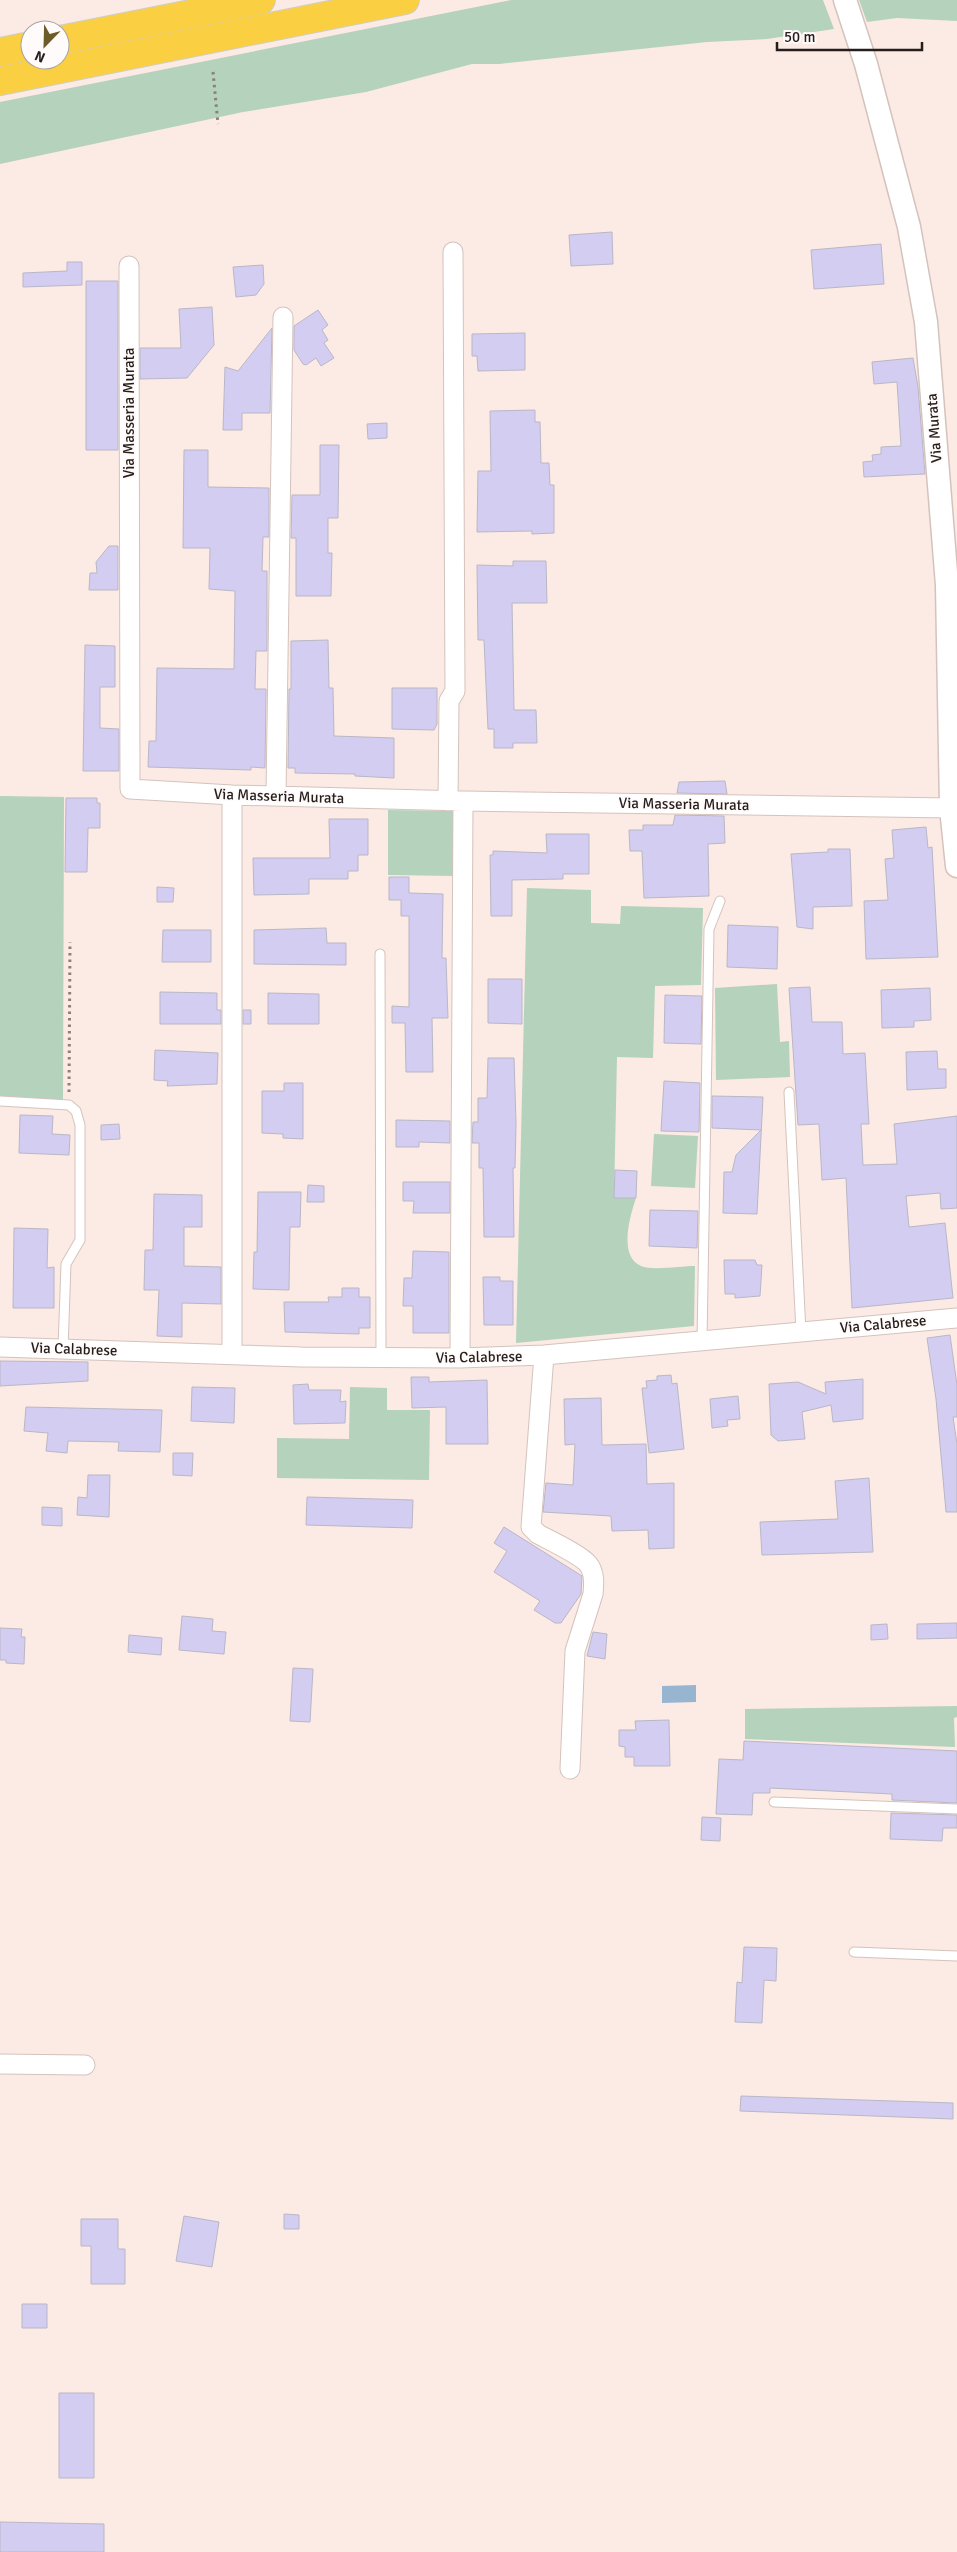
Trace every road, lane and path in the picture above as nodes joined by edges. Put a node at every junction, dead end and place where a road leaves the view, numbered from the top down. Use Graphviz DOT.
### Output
graph roads {
  1 [pos="261,0"];
  2 [pos="405,0"];
  3 [pos="845,0"];
  4 [pos="70,38"];
  5 [pos="20,48"];
  6 [pos="0,52"];
  7 [pos="213,72"];
  8 [pos="0,80"];
  9 [pos="218,124"];
  10 [pos="453,252"];
  11 [pos="129,266"];
  12 [pos="283,318"];
  13 [pos="232,795"];
  14 [pos="276,796"];
  15 [pos="456,801"];
  16 [pos="953,817"];
  17 [pos="957,866"];
  18 [pos="720,901"];
  19 [pos="70,942"];
  20 [pos="380,954"];
  21 [pos="789,1092"];
  22 [pos="0,1101"];
  23 [pos="69,1105"];
  24 [pos="957,1318"];
  25 [pos="801,1332"];
  26 [pos="702,1341"];
  27 [pos="0,1347"];
  28 [pos="63,1349"];
  29 [pos="232,1354"];
  30 [pos="544,1355"];
  31 [pos="381,1357"];
  32 [pos="460,1358"];
  33 [pos="570,1769"];
  34 [pos="774,1802"];
  35 [pos="957,1809"];
  36 [pos="854,1952"];
  37 [pos="957,1956"];
  38 [pos="0,2064"];
  39 [pos="85,2065"];
  1 -- 4 [label="highway"];
  2 -- 8 [label="highway"];
  3 -- 16 [label="street, Via Murata"];
  5 -- 6 [label="highway"];
  7 -- 9 [label="path"];
  10 -- 15 [label="street"];
  11 -- 13 [label="street, Via Masseria Murata"];
  12 -- 14 [label="street"];
  13 -- 14 [label="street, Via Masseria Murata"];
  13 -- 29 [label="street"];
  14 -- 15 [label="street, Via Masseria Murata"];
  15 -- 16 [label="street, Via Masseria Murata"];
  15 -- 32 [label="street"];
  16 -- 17 [label="street, Via Murata"];
  18 -- 26 [label="lane"];
  19 -- 23 [label="path"];
  20 -- 31 [label="lane"];
  21 -- 25 [label="lane"];
  22 -- 23 [label="lane"];
  23 -- 28 [label="lane"];
  24 -- 25 [label="street, Via Calabrese"];
  25 -- 26 [label="street, Via Calabrese"];
  26 -- 30 [label="street, Via Calabrese"];
  27 -- 28 [label="street, Via Calabrese"];
  28 -- 29 [label="street, Via Calabrese"];
  29 -- 31 [label="street, Via Calabrese"];
  30 -- 32 [label="street, Via Calabrese"];
  30 -- 33 [label="street"];
  31 -- 32 [label="street, Via Calabrese"];
  34 -- 35 [label="lane"];
  36 -- 37 [label="lane"];
  38 -- 39 [label="street"];
}
